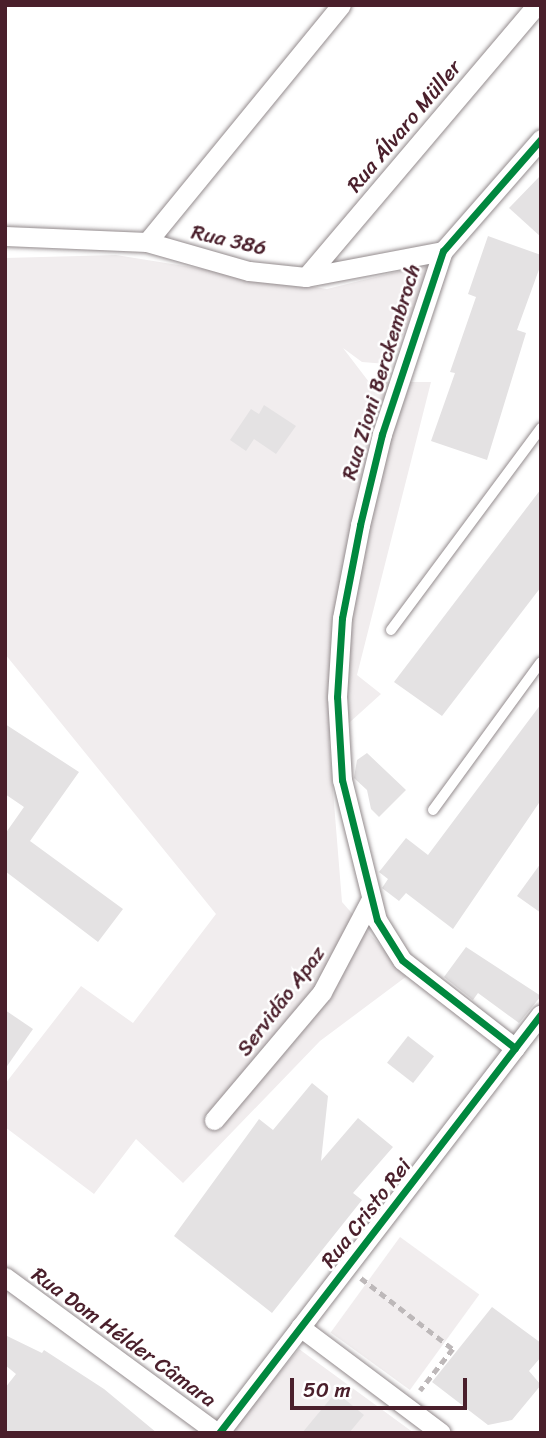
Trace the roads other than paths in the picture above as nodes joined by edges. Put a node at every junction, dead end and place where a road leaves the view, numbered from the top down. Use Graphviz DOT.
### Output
graph roads {
  1 [pos="341,5"];
  2 [pos="537,5"];
  3 [pos="541,139"];
  4 [pos="5,236"];
  5 [pos="147,242"];
  6 [pos="443,251"];
  7 [pos="306,277"];
  8 [pos="541,428"];
  9 [pos="391,630"];
  10 [pos="541,662"];
  11 [pos="433,810"];
  12 [pos="370,901"];
  13 [pos="541,1014"];
  14 [pos="515,1048"];
  15 [pos="214,1120"];
  16 [pos="5,1277"];
  17 [pos="300,1327"];
  18 [pos="218,1433"];
  19 [pos="441,1433"];
  1 -- 5 [label="street"];
  2 -- 7 [label="street, Rua Álvaro Müller"];
  3 -- 6 [label="street, Rua Zioni Berckembroch"];
  4 -- 5 [label="street, Rua 386"];
  5 -- 7 [label="street, Rua 386"];
  6 -- 7 [label="street, Rua 386"];
  6 -- 12 [label="street, Rua Zioni Berckembroch"];
  8 -- 9 [label="lane"];
  10 -- 11 [label="lane"];
  12 -- 14 [label="street, Rua Zioni Berckembroch"];
  12 -- 15 [label="street, Servidão Apaz"];
  13 -- 14 [label="street, Rua Cristo Rei"];
  14 -- 17 [label="street, Rua Cristo Rei"];
  16 -- 18 [label="street, Rua Dom Hélder Câmara"];
  17 -- 18 [label="street, Rua Cristo Rei"];
  17 -- 19 [label="street"];
}
